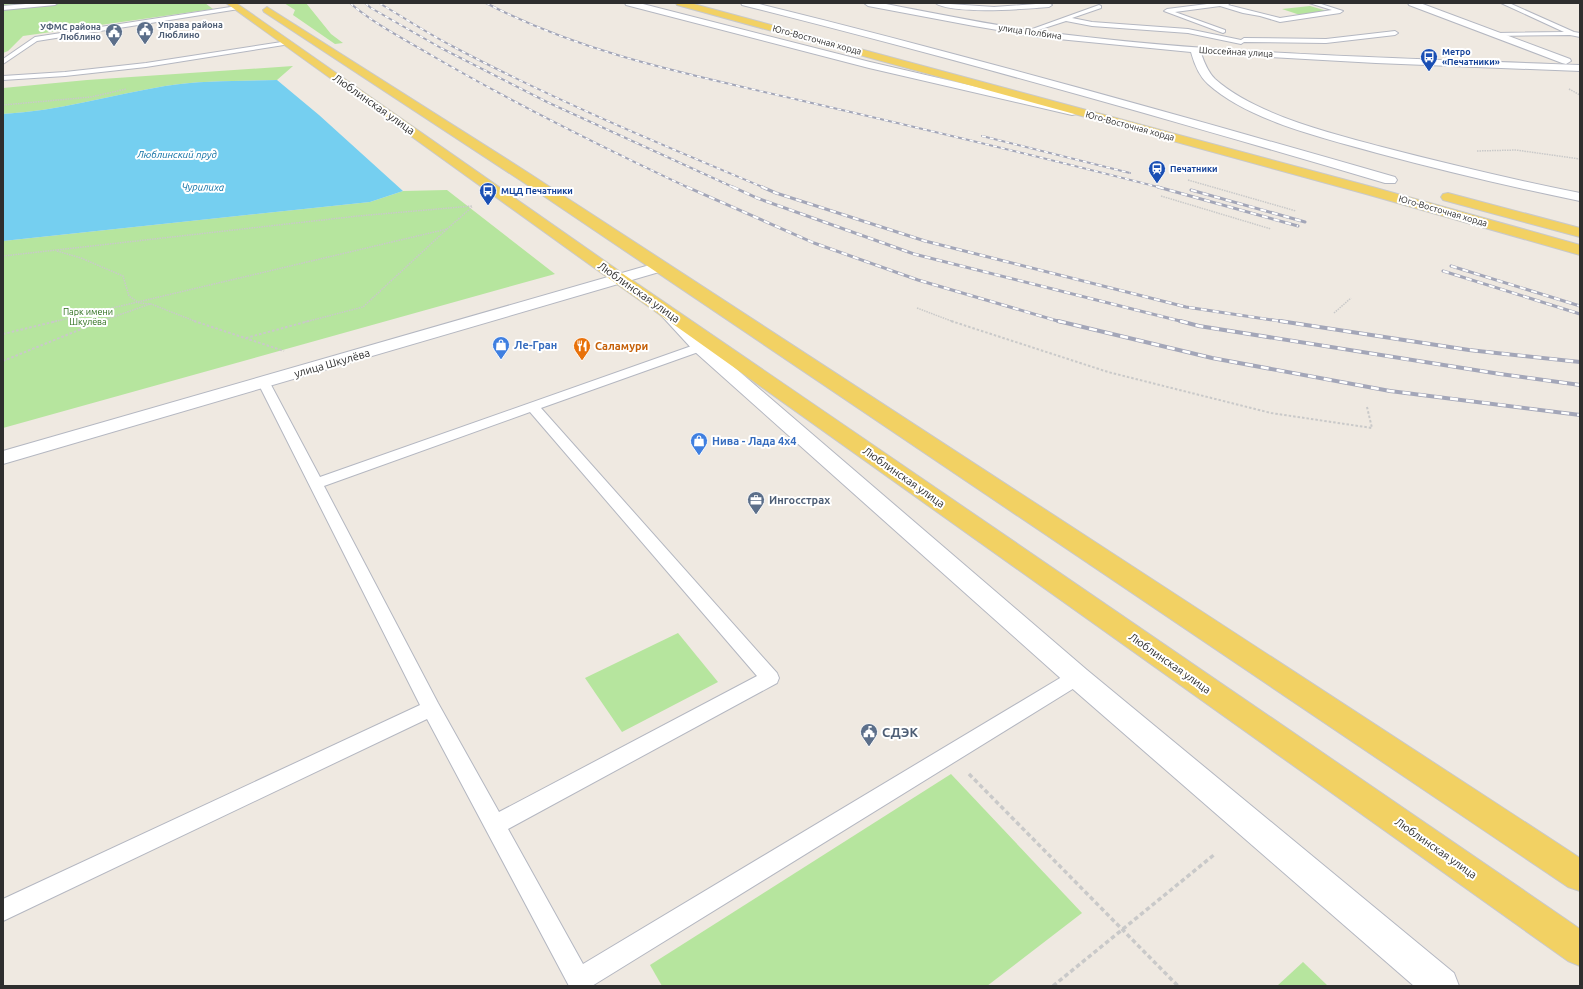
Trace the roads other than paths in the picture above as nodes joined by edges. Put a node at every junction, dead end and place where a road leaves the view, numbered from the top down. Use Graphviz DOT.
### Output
graph roads {
  1 [pos="55,3"];
  2 [pos="629,3"];
  3 [pos="680,3"];
  4 [pos="711,3"];
  5 [pos="745,3"];
  6 [pos="868,3"];
  7 [pos="938,3"];
  8 [pos="1228,3"];
  9 [pos="1312,3"];
  10 [pos="1412,3"];
  11 [pos="1504,3"];
  12 [pos="258,4"];
  13 [pos="1220,4"];
  14 [pos="233,5"];
  15 [pos="1050,6"];
  16 [pos="1099,7"];
  17 [pos="3,8"];
  18 [pos="1067,19"];
  19 [pos="1027,32"];
  20 [pos="1395,34"];
  21 [pos="1573,34"];
  22 [pos="1580,34"];
  23 [pos="1497,35"];
  24 [pos="1243,41"];
  25 [pos="288,43"];
  26 [pos="1195,49"];
  27 [pos="1245,52"];
  28 [pos="3,62"];
  29 [pos="1580,67"];
  30 [pos="3,78"];
  31 [pos="1128,125"];
  32 [pos="1436,193"];
  33 [pos="1580,197"];
  34 [pos="1580,233"];
  35 [pos="1580,250"];
  36 [pos="660,268"];
  37 [pos="620,279"];
  38 [pos="658,305"];
  39 [pos="700,347"];
  40 [pos="264,383"];
  41 [pos="532,407"];
  42 [pos="3,458"];
  43 [pos="316,484"];
  44 [pos="1077,676"];
  45 [pos="431,708"];
  46 [pos="495,825"];
  47 [pos="1580,876"];
  48 [pos="3,910"];
  49 [pos="1580,949"];
  50 [pos="1441,986"];
  1 -- 17 [label="lane"];
  2 -- 31 [label="main road"];
  3 -- 31 [label="main road, Юго-Восточная хорда"];
  4 -- 5 [label="main road, Юго-Восточная хорда"];
  6 -- 19 [label="main road, улица Полбина"];
  7 -- 15 [label="lane"];
  8 -- 13 [label="lane"];
  9 -- 13 [label="lane"];
  10 -- 23 [label="main road, Шоссейная улица"];
  11 -- 21 [label="lane"];
  12 -- 36 [label="main road, Люблинская улица"];
  13 -- 24 [label="lane"];
  14 -- 25 [label="main road, Люблинская улица"];
  14 -- 28 [label="lane"];
  16 -- 18 [label="lane"];
  18 -- 19 [label="lane"];
  18 -- 24 [label="lane"];
  19 -- 26 [label="main road, улица Полбина"];
  20 -- 24 [label="lane"];
  21 -- 22 [label="lane"];
  21 -- 23 [label="lane"];
  23 -- 29 [label="main road, Шоссейная улица"];
  24 -- 27 [label="lane"];
  25 -- 30 [label="lane"];
  25 -- 37 [label="main road, Люблинская улица"];
  26 -- 27 [label="main road, Шоссейная улица"];
  26 -- 33 [label="main road, Шоссейная улица"];
  27 -- 29 [label="main road, Шоссейная улица"];
  31 -- 35 [label="main road, Юго-Восточная хорда"];
  32 -- 34 [label="main road, Юго-Восточная хорда"];
  36 -- 37 [label="main road, улица Шкулёва"];
  36 -- 47 [label="main road, Люблинская улица"];
  37 -- 38 [label="main road, Люблинская улица"];
  37 -- 40 [label="main road, улица Шкулёва"];
  38 -- 39 [label="main road"];
  38 -- 49 [label="main road, Люблинская улица"];
  39 -- 41 [label="lane"];
  39 -- 44 [label="main road"];
  40 -- 42 [label="main road, улица Шкулёва"];
  40 -- 43 [label="lane"];
  41 -- 43 [label="lane"];
  41 -- 46 [label="lane"];
  43 -- 45 [label="lane"];
  44 -- 46 [label="lane"];
  44 -- 50 [label="main road"];
  45 -- 46 [label="lane"];
  45 -- 48 [label="lane"];
}
